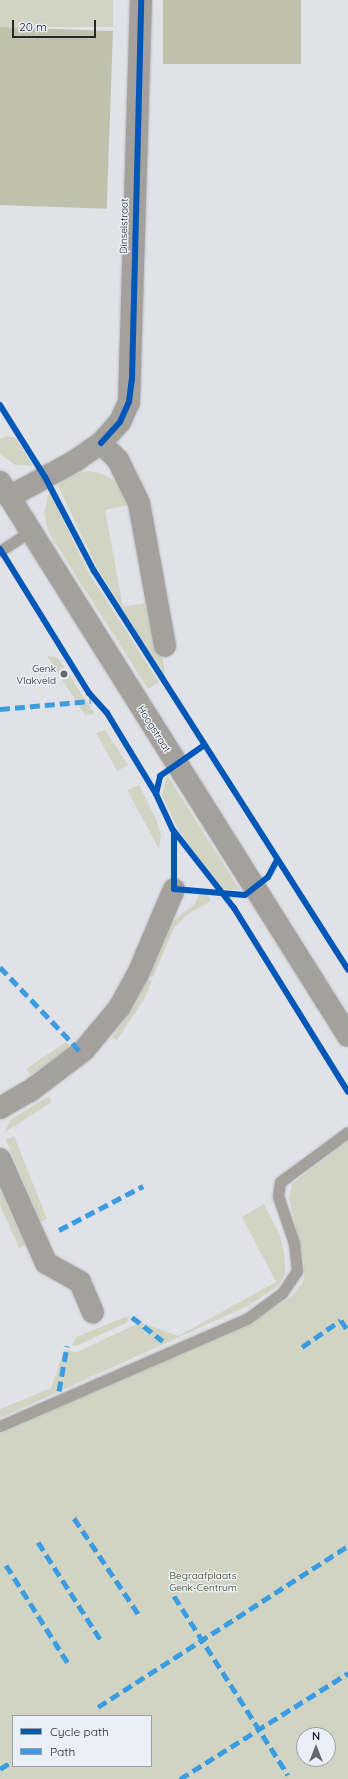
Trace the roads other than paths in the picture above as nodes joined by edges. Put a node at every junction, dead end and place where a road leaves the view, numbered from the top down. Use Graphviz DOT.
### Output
graph roads {
  1 [pos="141,0"];
  2 [pos="101,443"];
  3 [pos="5,489"];
  4 [pos="31,531"];
  5 [pos="0,551"];
  6 [pos="165,646"];
  7 [pos="174,890"];
  8 [pos="348,1036"];
  9 [pos="0,1108"];
  10 [pos="348,1132"];
  11 [pos="0,1159"];
  12 [pos="93,1312"];
  13 [pos="0,1426"];
  1 -- 2 [label="street, Dinselstraat"];
  2 -- 3 [label="street, Dinselstraat"];
  2 -- 6 [label="street"];
  3 -- 4 [label="main road, Hoogstraat"];
  4 -- 5 [label="lane"];
  4 -- 8 [label="main road, Hoogstraat"];
  7 -- 9 [label="street"];
  10 -- 13 [label="lane"];
  11 -- 12 [label="street"];
}
